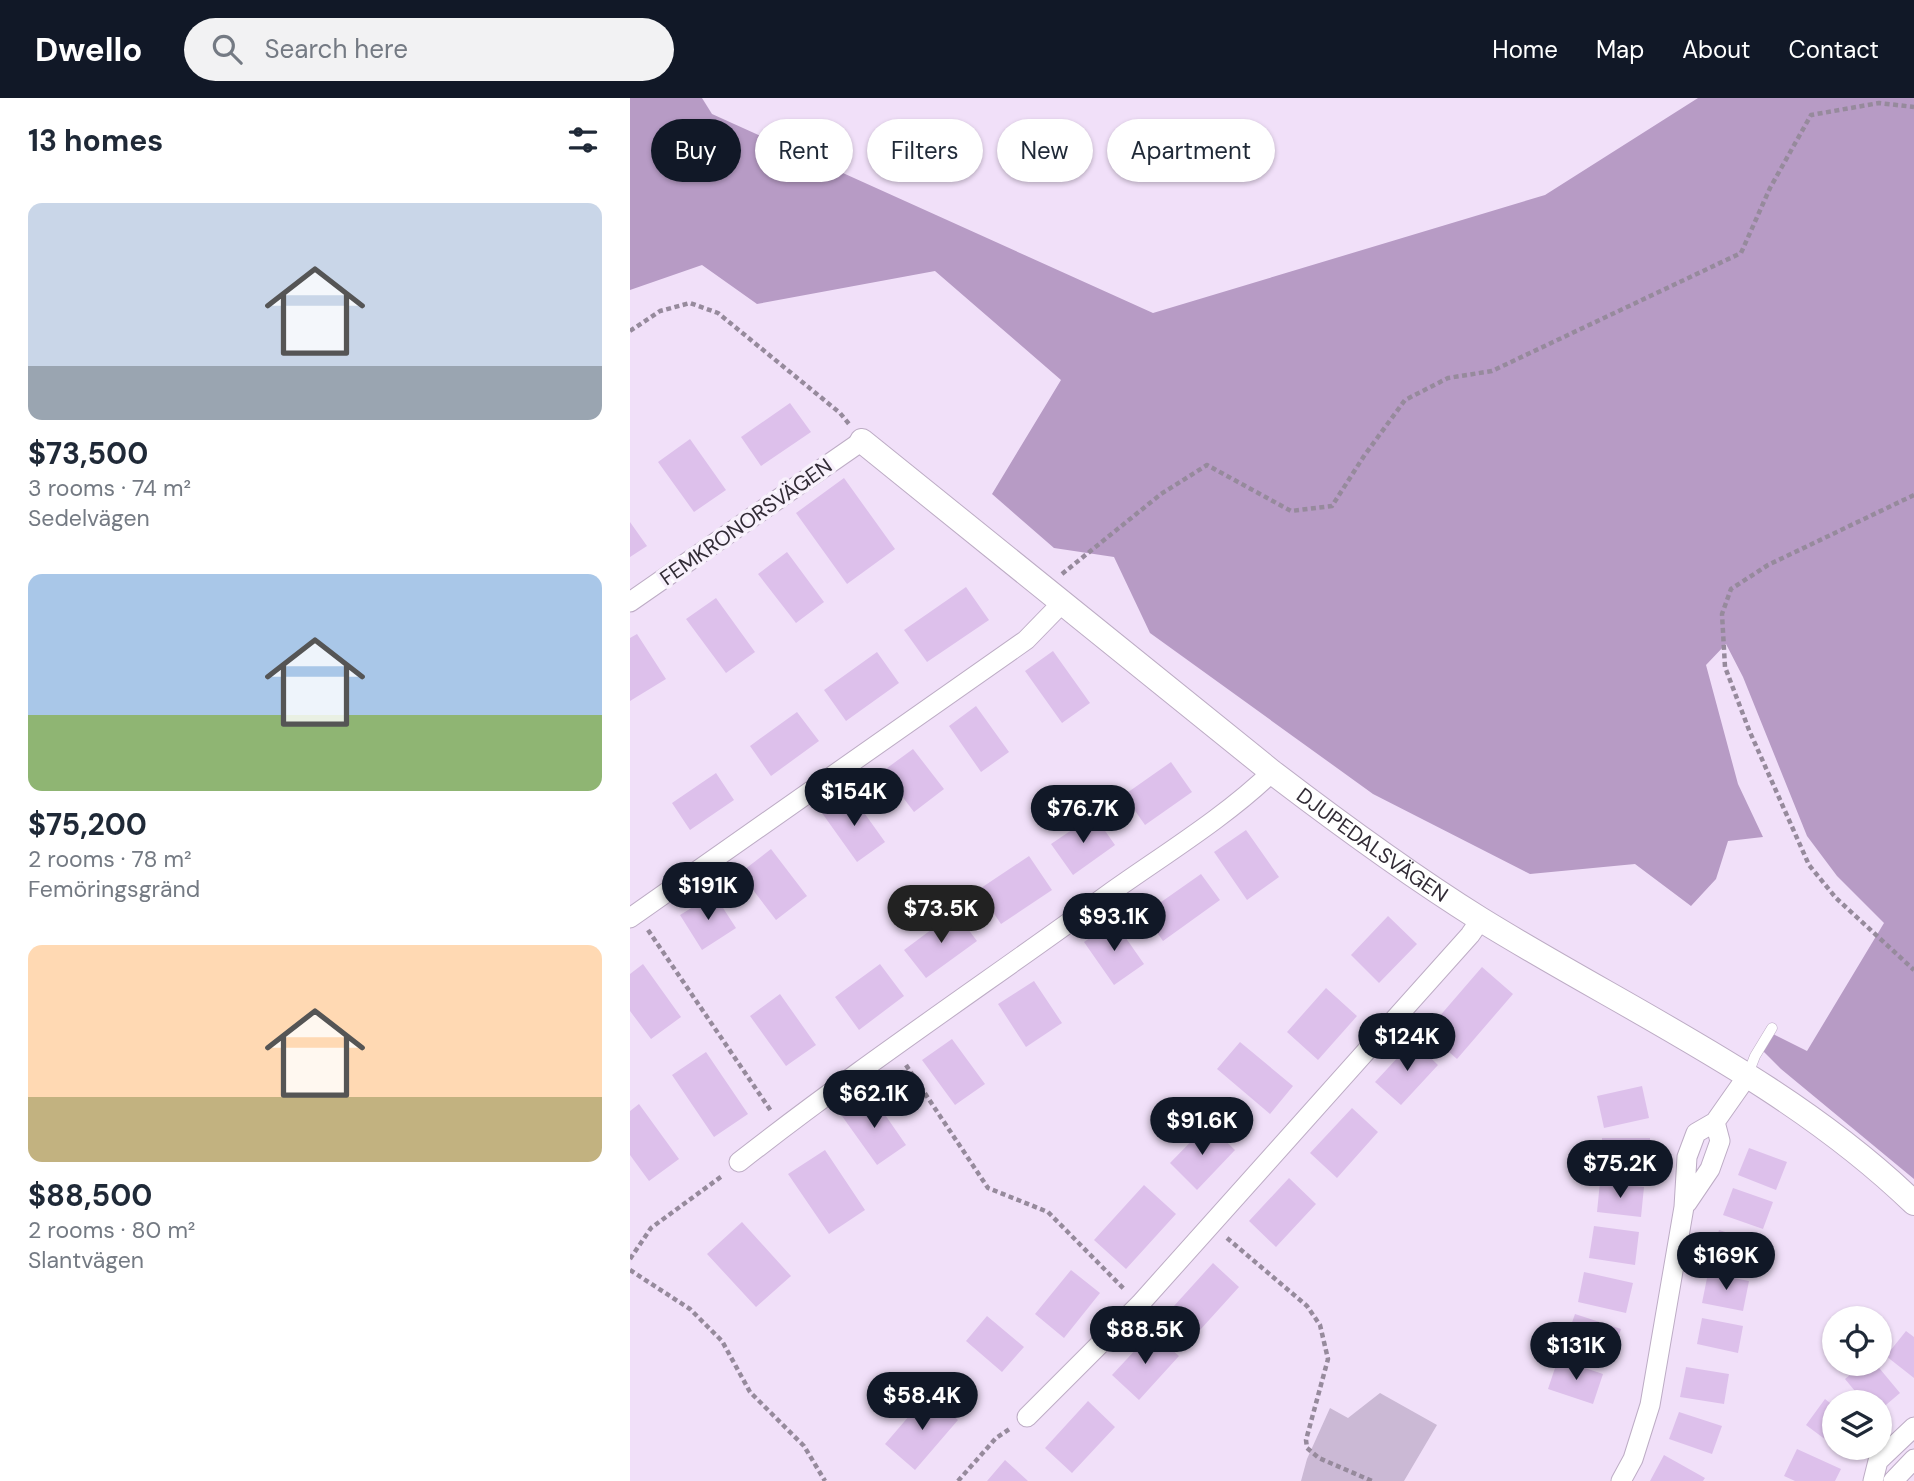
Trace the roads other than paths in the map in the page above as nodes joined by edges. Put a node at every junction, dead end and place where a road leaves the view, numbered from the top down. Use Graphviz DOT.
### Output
graph roads {
  1 [pos="862,441"];
  2 [pos="1054,595"];
  3 [pos="630,602"];
  4 [pos="1272,772"];
  5 [pos="633,916"];
  6 [pos="1481,919"];
  7 [pos="1772,1028"];
  8 [pos="1748,1075"];
  9 [pos="739,1162"];
  10 [pos="1914,1203"];
  11 [pos="1027,1417"];
  12 [pos="1914,1427"];
  13 [pos="1914,1458"];
  14 [pos="1621,1481"];
  15 [pos="1872,1481"];
  16 [pos="1893,1481"];
  1 -- 2 [label="street, DJUPEDALSVÄGEN"];
  1 -- 3 [label="street, FEMKRONORSVÄGEN"];
  2 -- 4 [label="street, DJUPEDALSVÄGEN"];
  2 -- 5 [label="street"];
  4 -- 6 [label="street, DJUPEDALSVÄGEN"];
  4 -- 9 [label="street"];
  6 -- 8 [label="street, DJUPEDALSVÄGEN"];
  6 -- 11 [label="street"];
  7 -- 8 [label="lane"];
  8 -- 10 [label="street, DJUPEDALSVÄGEN"];
  8 -- 14 [label="street"];
  12 -- 15 [label="street"];
  13 -- 16 [label="street"];
}
